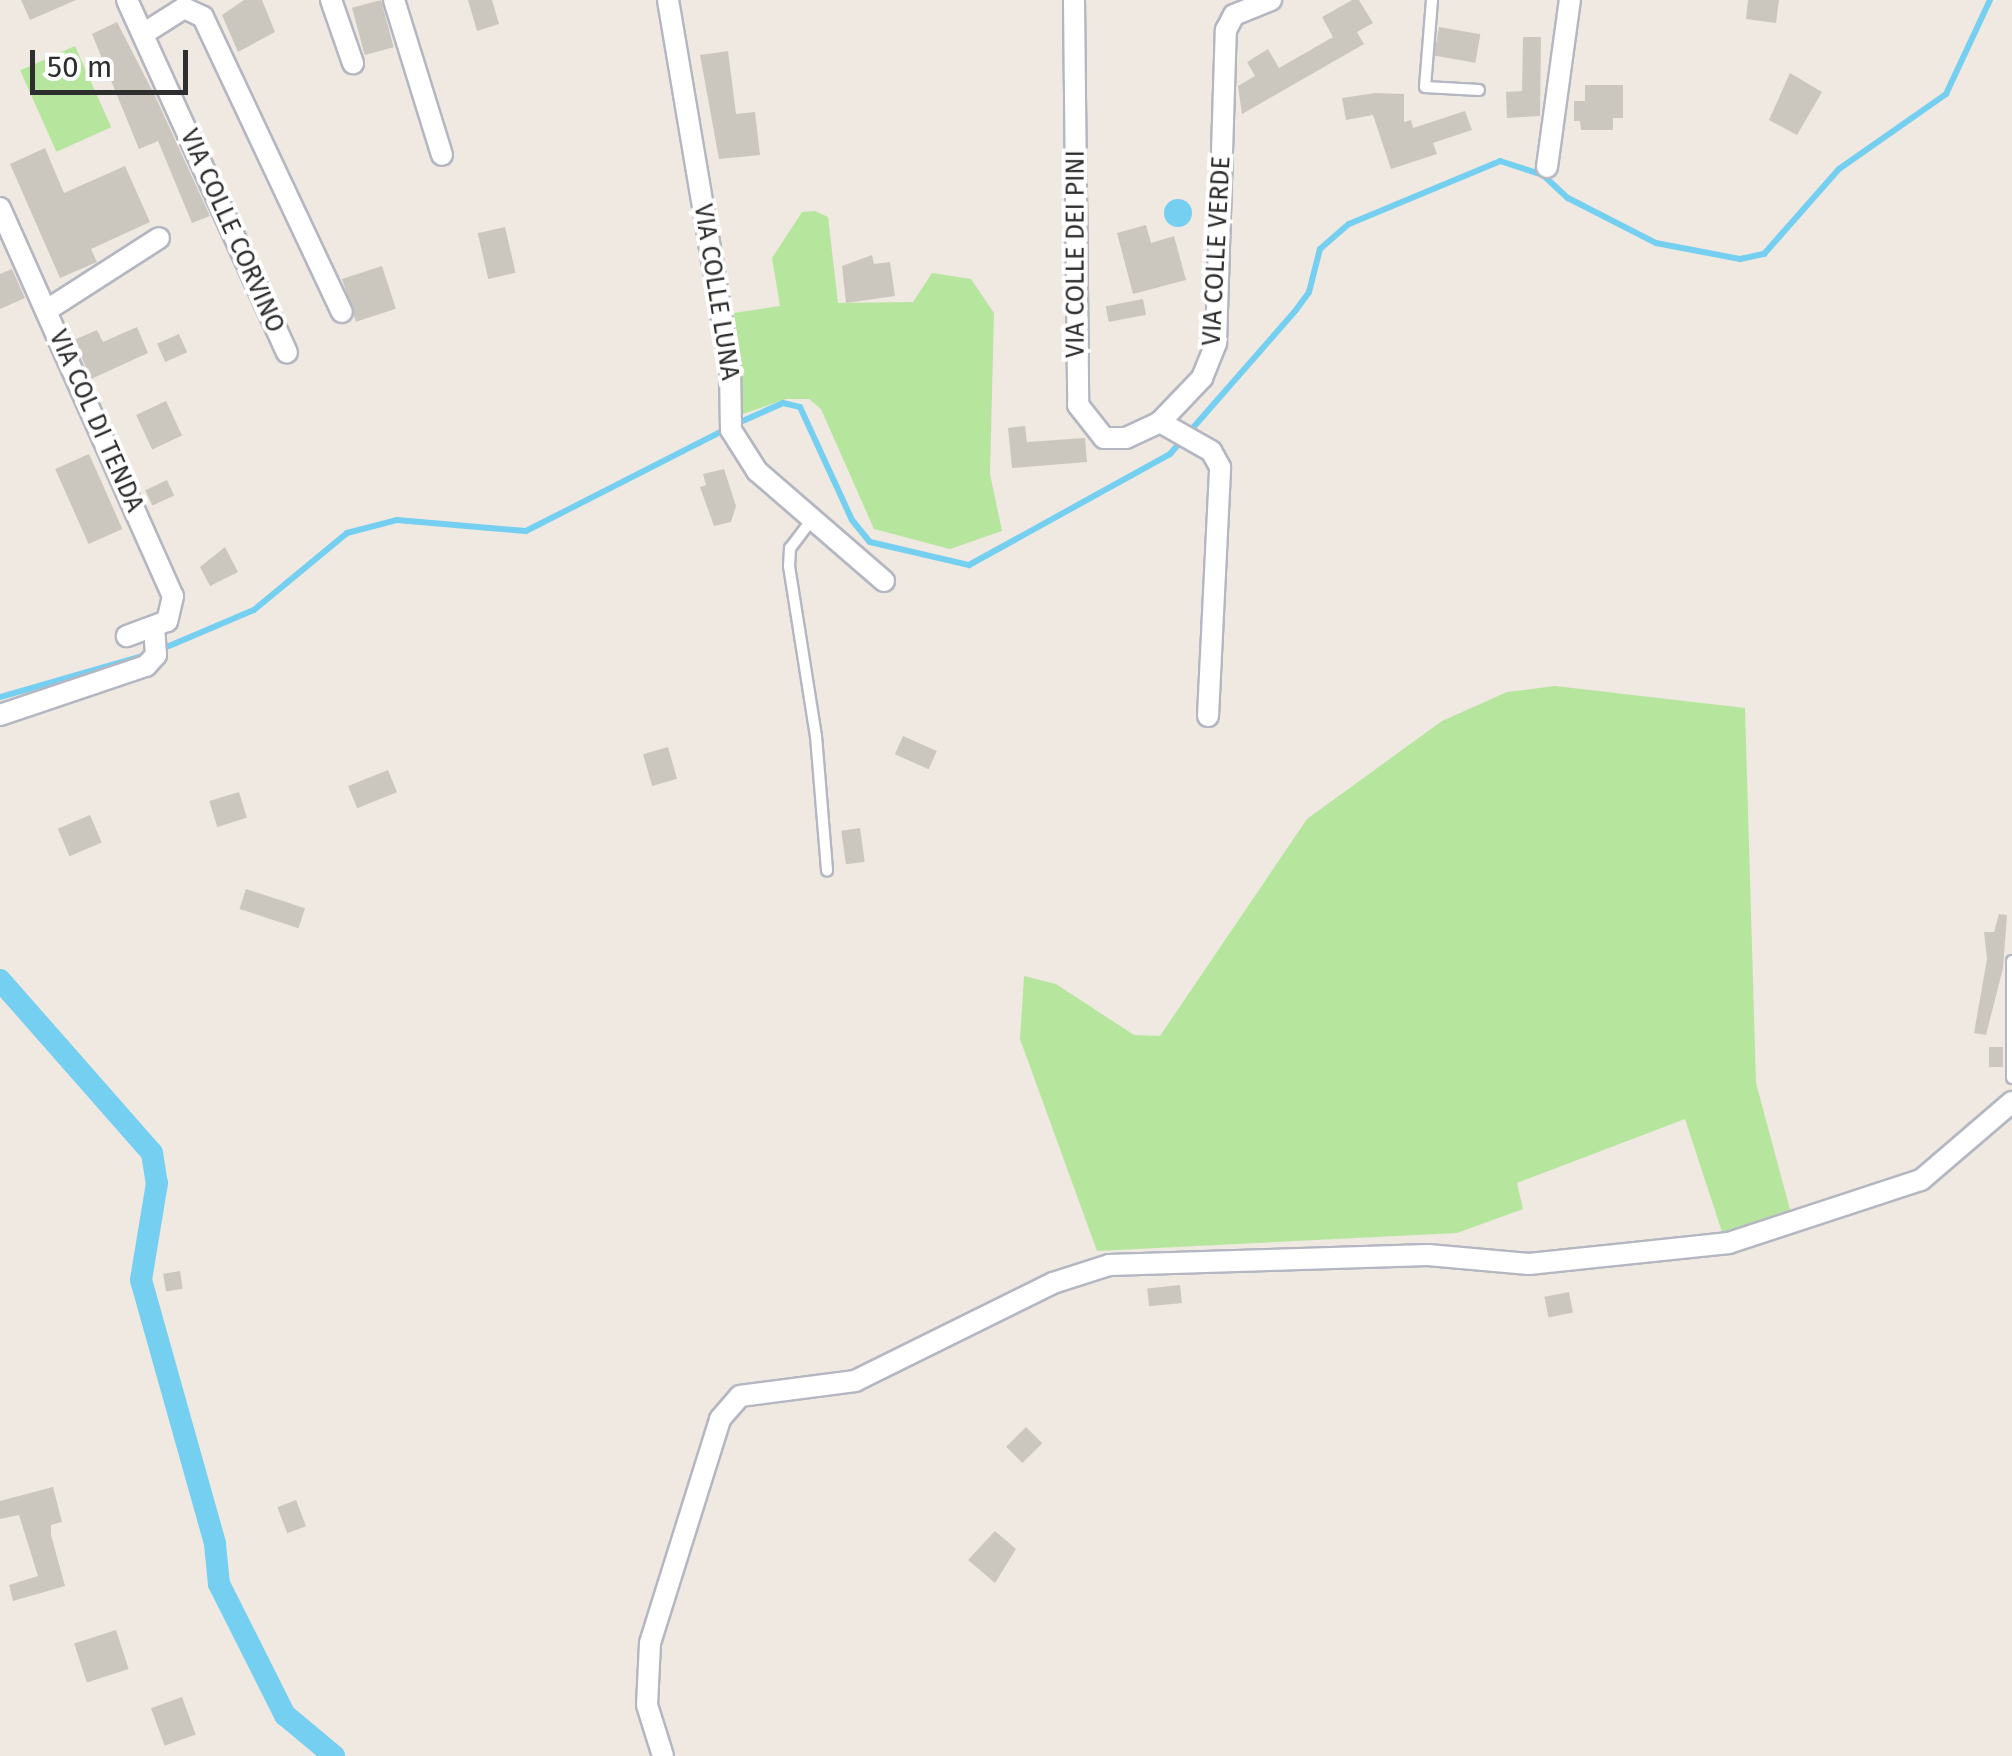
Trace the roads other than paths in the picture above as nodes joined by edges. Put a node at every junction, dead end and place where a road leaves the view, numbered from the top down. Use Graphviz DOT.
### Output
graph roads {
  1 [pos="128,0"];
  2 [pos="331,0"];
  3 [pos="394,0"];
  4 [pos="668,0"];
  5 [pos="1074,0"];
  6 [pos="1271,0"];
  7 [pos="1432,0"];
  8 [pos="1570,0"];
  9 [pos="143,34"];
  10 [pos="353,63"];
  11 [pos="1479,90"];
  12 [pos="442,155"];
  13 [pos="1547,167"];
  14 [pos="0,208"];
  15 [pos="159,238"];
  16 [pos="47,310"];
  17 [pos="342,312"];
  18 [pos="287,352"];
  19 [pos="1176,434"];
  20 [pos="814,516"];
  21 [pos="884,581"];
  22 [pos="154,628"];
  23 [pos="127,636"];
  24 [pos="0,715"];
  25 [pos="1208,716"];
  26 [pos="827,872"];
  27 [pos="2012,962"];
  28 [pos="2012,1078"];
  29 [pos="2012,1102"];
  30 [pos="663,1756"];
  1 -- 9 [label="street, VIA COLLE CORVINO"];
  2 -- 10 [label="street"];
  3 -- 12 [label="street"];
  4 -- 20 [label="street, VIA COLLE LUNA"];
  5 -- 19 [label="street, VIA COLLE DEI PINI"];
  6 -- 19 [label="street, VIA COLLE VERDE"];
  7 -- 11 [label="lane"];
  8 -- 13 [label="street"];
  9 -- 17 [label="street"];
  9 -- 18 [label="street, VIA COLLE CORVINO"];
  14 -- 16 [label="street, VIA COL DI TENDA"];
  15 -- 16 [label="street"];
  16 -- 22 [label="street, VIA COL DI TENDA"];
  19 -- 25 [label="street"];
  20 -- 21 [label="street, VIA COLLE LUNA"];
  20 -- 26 [label="lane"];
  22 -- 23 [label="street"];
  22 -- 24 [label="street, VIA COL DI TENDA"];
  27 -- 28 [label="lane"];
  29 -- 30 [label="street"];
}
